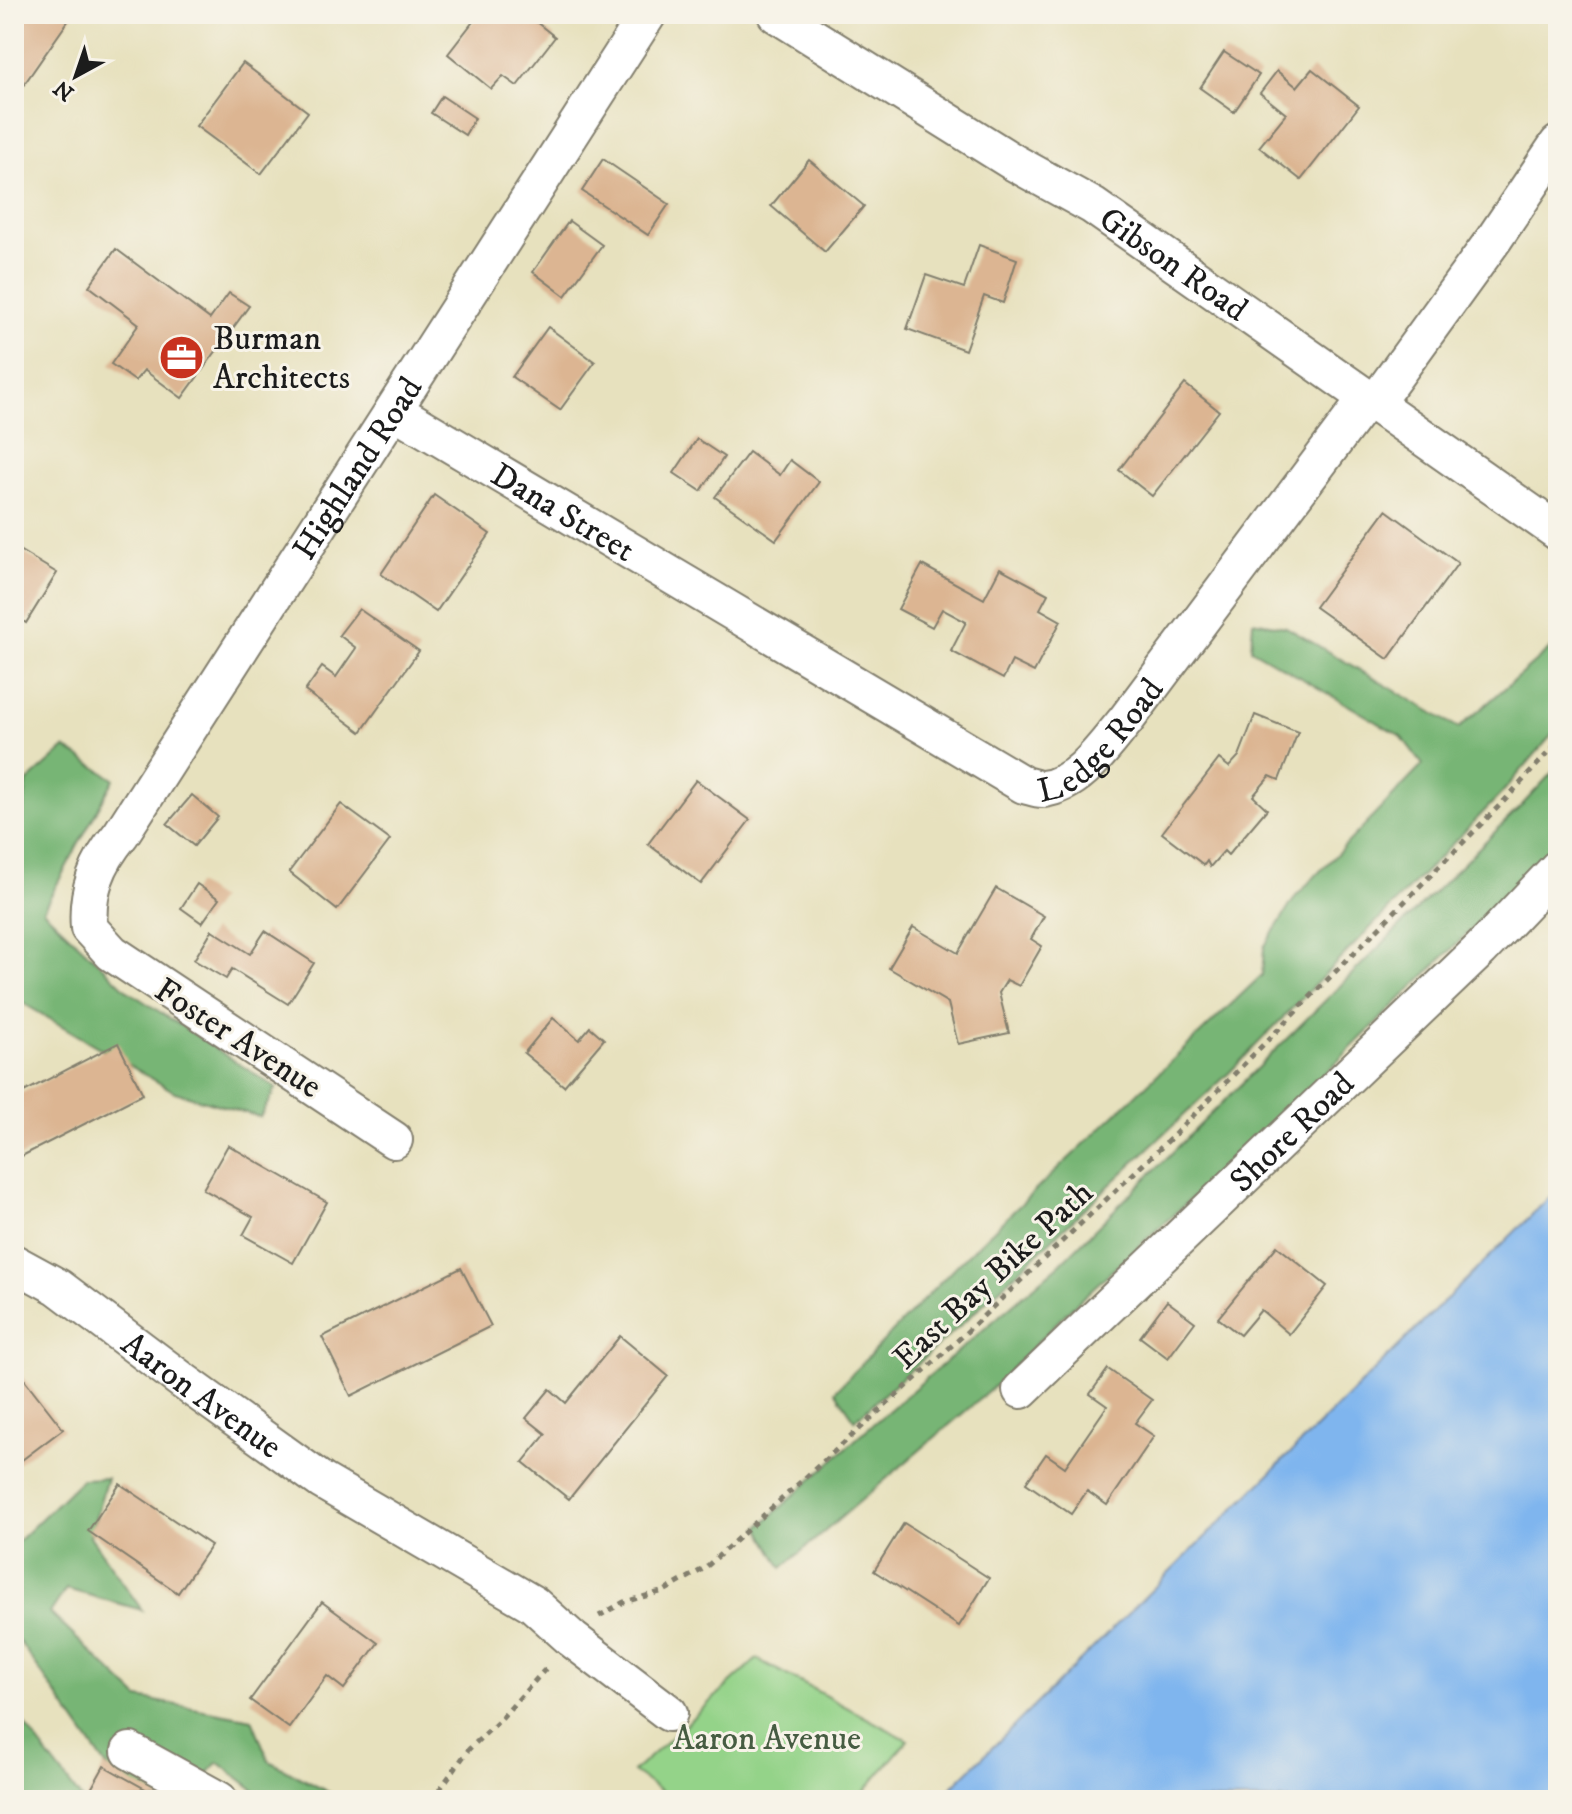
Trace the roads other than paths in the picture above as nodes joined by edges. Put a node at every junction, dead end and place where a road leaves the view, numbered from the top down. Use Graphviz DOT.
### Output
graph roads {
  1 [pos="648,14"];
  2 [pos="776,14"];
  3 [pos="1558,144"];
  4 [pos="1372,400"];
  5 [pos="395,411"];
  6 [pos="1558,532"];
  7 [pos="730,612"];
  8 [pos="1558,868"];
  9 [pos="89,928"];
  10 [pos="394,1140"];
  11 [pos="14,1263"];
  12 [pos="1021,1390"];
  13 [pos="669,1713"];
  14 [pos="130,1751"];
  15 [pos="219,1800"];
  1 -- 5 [label="street, Highland Road"];
  2 -- 4 [label="street, Gibson Road"];
  3 -- 4 [label="street, Ledge Road"];
  4 -- 6 [label="street, Gibson Road"];
  4 -- 7 [label="street, Ledge Road"];
  5 -- 7 [label="street, Dana Street"];
  5 -- 9 [label="street, Highland Road"];
  8 -- 12 [label="street, Shore Road"];
  9 -- 10 [label="street, Foster Avenue"];
  11 -- 13 [label="street, Aaron Avenue"];
  14 -- 15 [label="street"];
}
